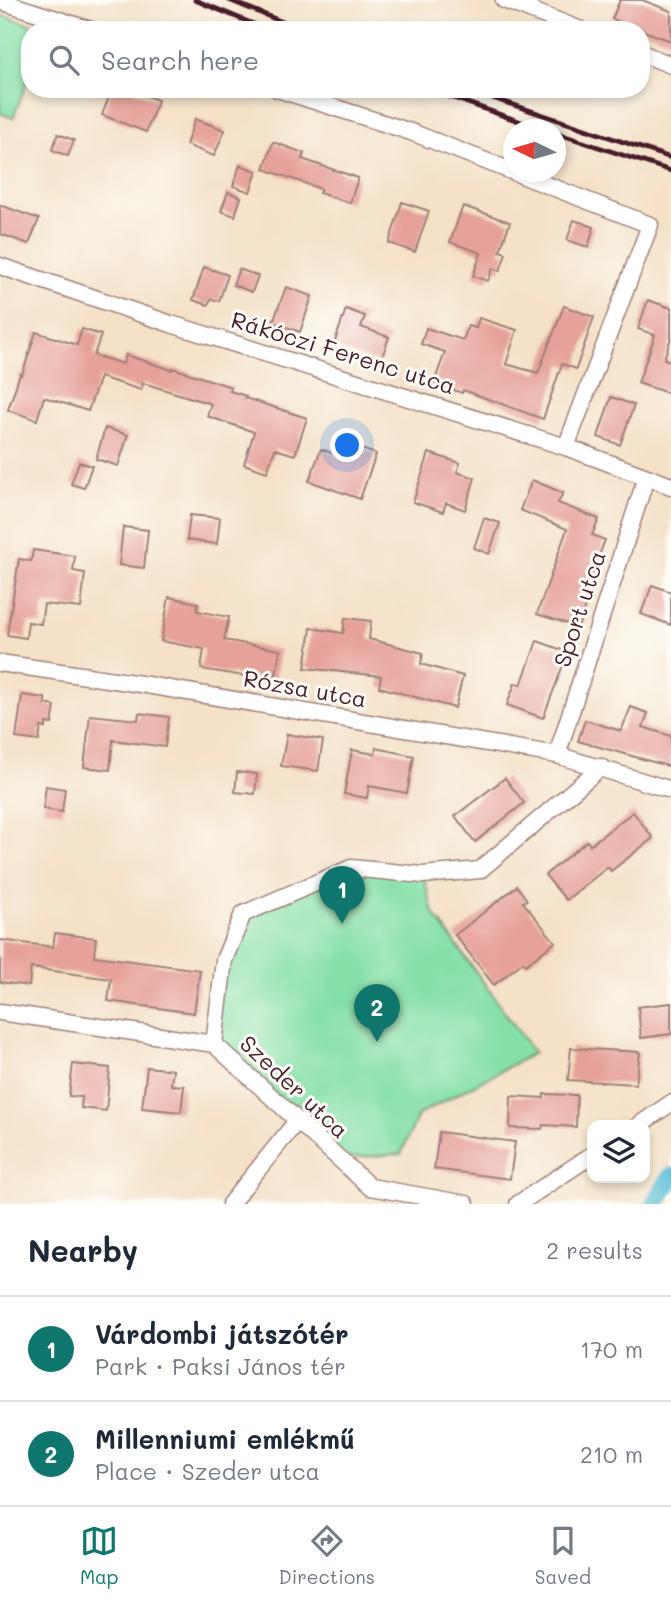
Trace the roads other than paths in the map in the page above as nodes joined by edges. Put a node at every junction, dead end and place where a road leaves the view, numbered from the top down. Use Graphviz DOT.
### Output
graph roads {
  1 [pos="504,0"];
  2 [pos="0,1"];
  3 [pos="63,21"];
  4 [pos="558,21"];
  5 [pos="650,57"];
  6 [pos="671,65"];
  7 [pos="305,98"];
  8 [pos="0,266"];
  9 [pos="566,447"];
  10 [pos="646,478"];
  11 [pos="671,486"];
  12 [pos="0,663"];
  13 [pos="557,755"];
  14 [pos="601,767"];
  15 [pos="671,790"];
  16 [pos="0,1012"];
  17 [pos="214,1045"];
  18 [pos="671,1103"];
  19 [pos="646,1120"];
  20 [pos="297,1121"];
  21 [pos="587,1158"];
  22 [pos="230,1204"];
  23 [pos="466,1204"];
  24 [pos="518,1204"];
  1 -- 4 [label="street"];
  2 -- 3 [label="street"];
  5 -- 6 [label="street"];
  7 -- 9 [label="street"];
  8 -- 9 [label="street, Rákóczi Ferenc utca"];
  9 -- 10 [label="street, Rákóczi Ferenc utca"];
  10 -- 11 [label="street, Rákóczi Ferenc utca"];
  10 -- 13 [label="street, Sport utca"];
  12 -- 13 [label="street, Rózsa utca"];
  13 -- 14 [label="street, Rózsa utca"];
  14 -- 15 [label="street, Rózsa utca"];
  14 -- 17 [label="street"];
  16 -- 17 [label="street, Szeder utca"];
  17 -- 20 [label="street, Szeder utca"];
  18 -- 19 [label="street"];
  20 -- 22 [label="street"];
  20 -- 23 [label="street, Szeder utca"];
  21 -- 24 [label="street"];
}
